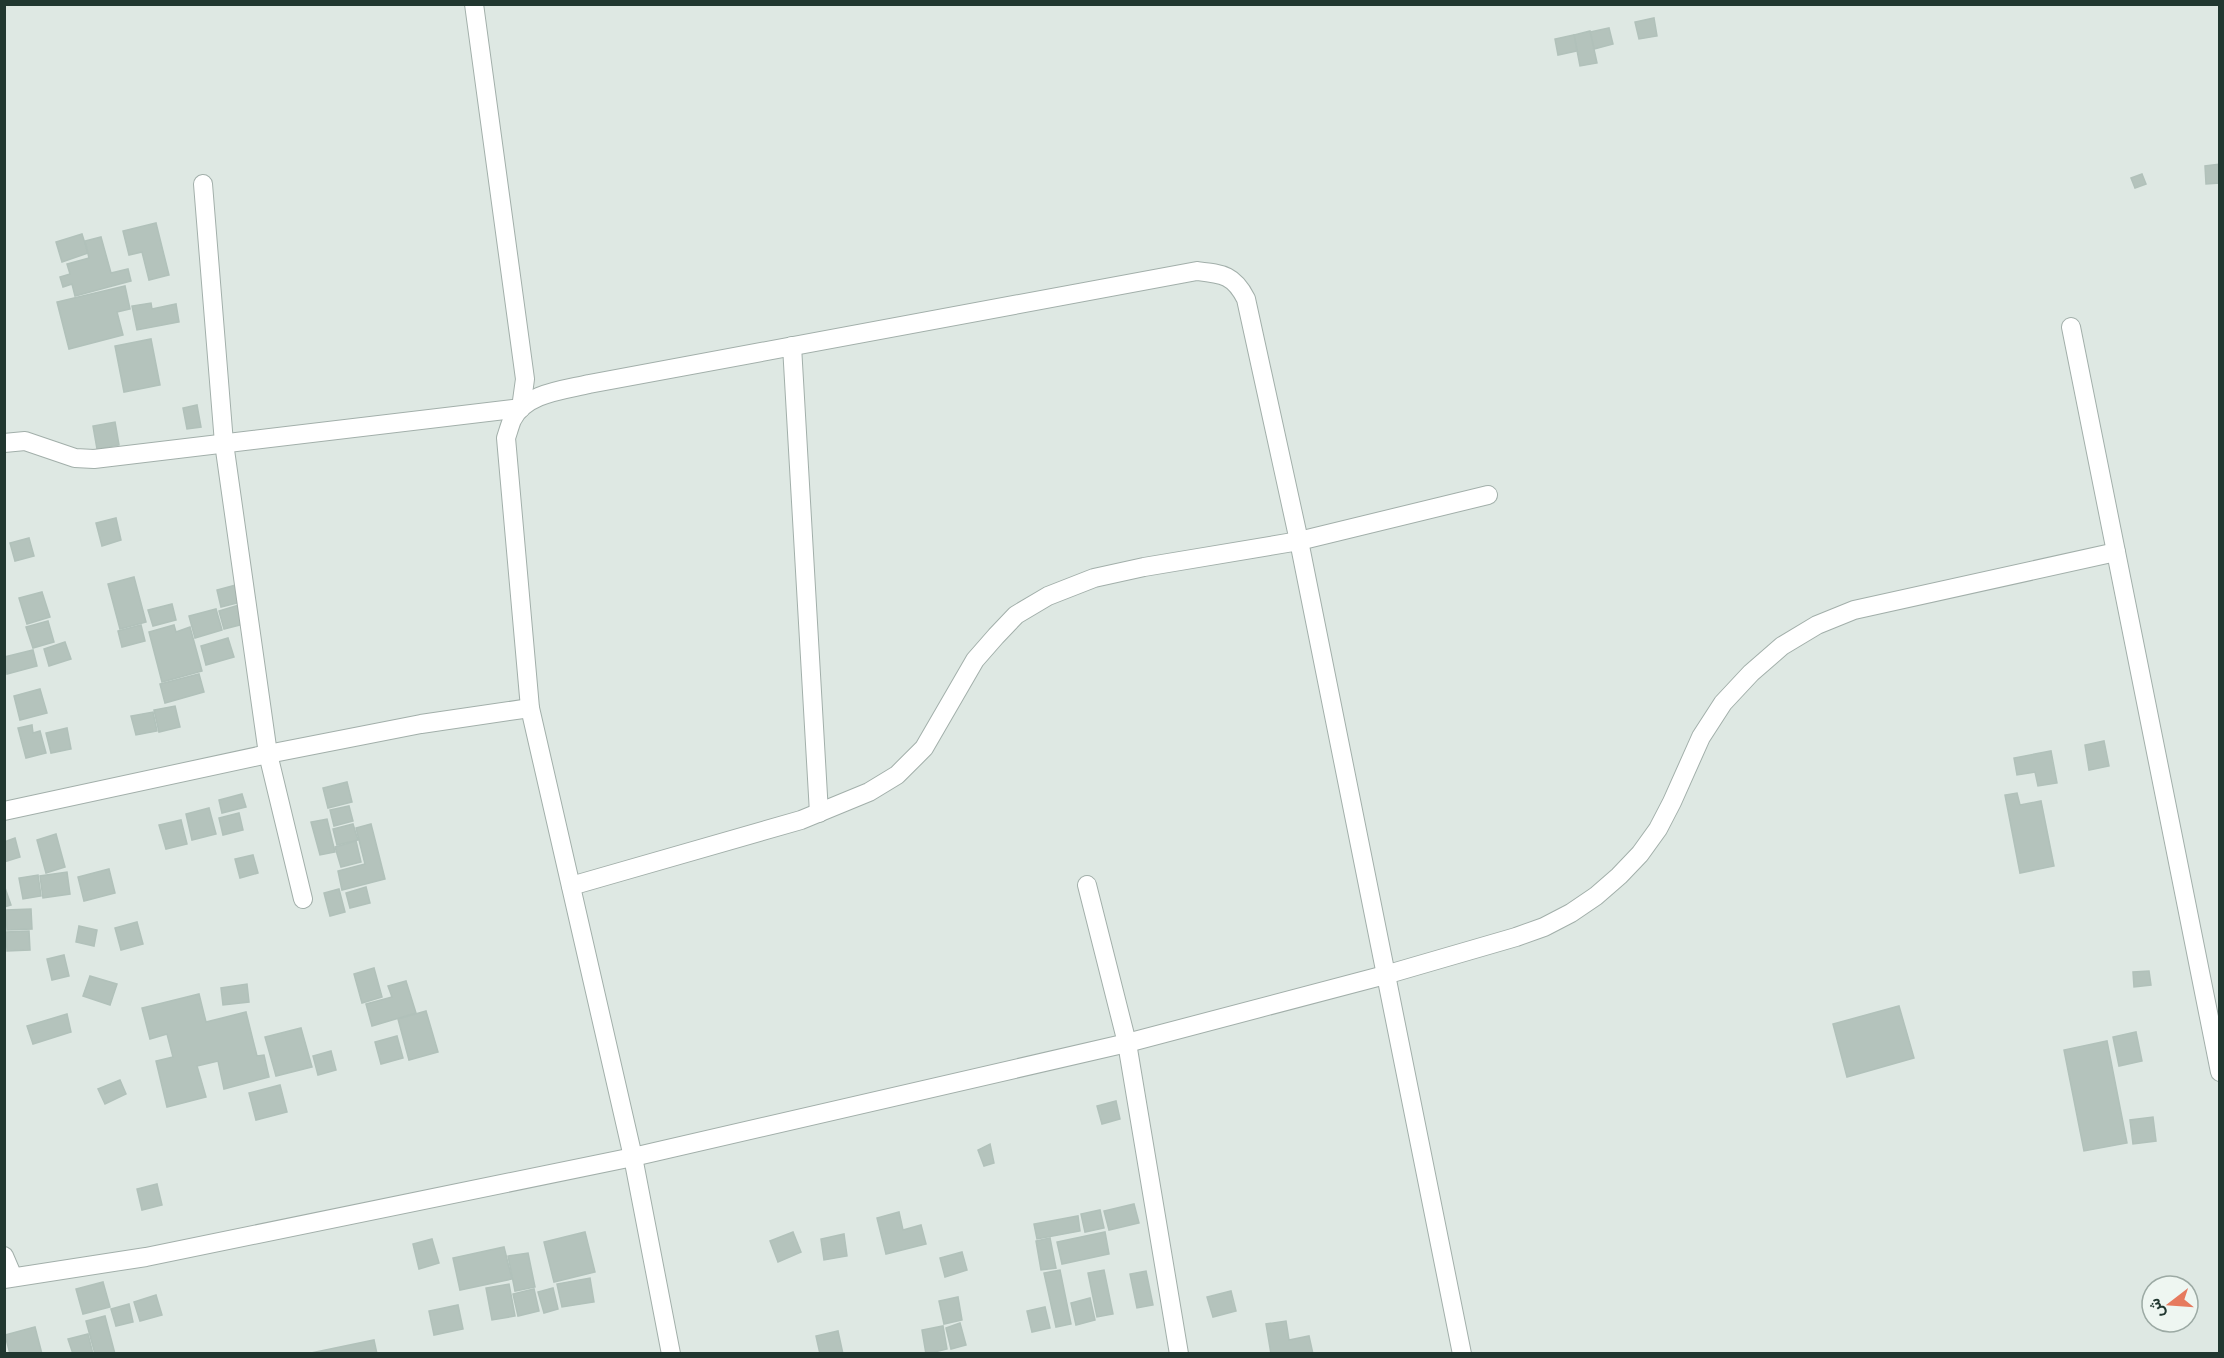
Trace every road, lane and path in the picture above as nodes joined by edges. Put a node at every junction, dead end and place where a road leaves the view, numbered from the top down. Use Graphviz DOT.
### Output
graph roads {
  1 [pos="474,4"];
  2 [pos="203,184"];
  3 [pos="2071,327"];
  4 [pos="792,346"];
  5 [pos="521,408"];
  6 [pos="4,443"];
  7 [pos="224,443"];
  8 [pos="1488,495"];
  9 [pos="1299,541"];
  10 [pos="2116,552"];
  11 [pos="530,708"];
  12 [pos="268,754"];
  13 [pos="4,811"];
  14 [pos="819,813"];
  15 [pos="1087,885"];
  16 [pos="571,886"];
  17 [pos="303,899"];
  18 [pos="1385,975"];
  19 [pos="1127,1043"];
  20 [pos="2220,1072"];
  21 [pos="633,1157"];
  22 [pos="4,1256"];
  23 [pos="9,1278"];
  24 [pos="671,1353"];
  25 [pos="1179,1353"];
  26 [pos="1462,1353"];
  1 -- 5 [label="street"];
  2 -- 7 [label="street"];
  3 -- 10 [label="street"];
  4 -- 5 [label="street"];
  4 -- 9 [label="street"];
  4 -- 14 [label="street"];
  5 -- 7 [label="street"];
  5 -- 11 [label="street"];
  6 -- 7 [label="street"];
  7 -- 12 [label="street"];
  8 -- 9 [label="street"];
  9 -- 14 [label="street"];
  9 -- 18 [label="street"];
  10 -- 18 [label="street"];
  10 -- 20 [label="street"];
  11 -- 12 [label="street"];
  11 -- 16 [label="street"];
  12 -- 13 [label="street"];
  12 -- 17 [label="street"];
  14 -- 16 [label="street"];
  15 -- 19 [label="street"];
  16 -- 21 [label="street"];
  18 -- 19 [label="street"];
  18 -- 26 [label="street"];
  19 -- 21 [label="street"];
  19 -- 25 [label="street"];
  21 -- 23 [label="street"];
  21 -- 24 [label="street"];
  22 -- 23 [label="street"];
}
